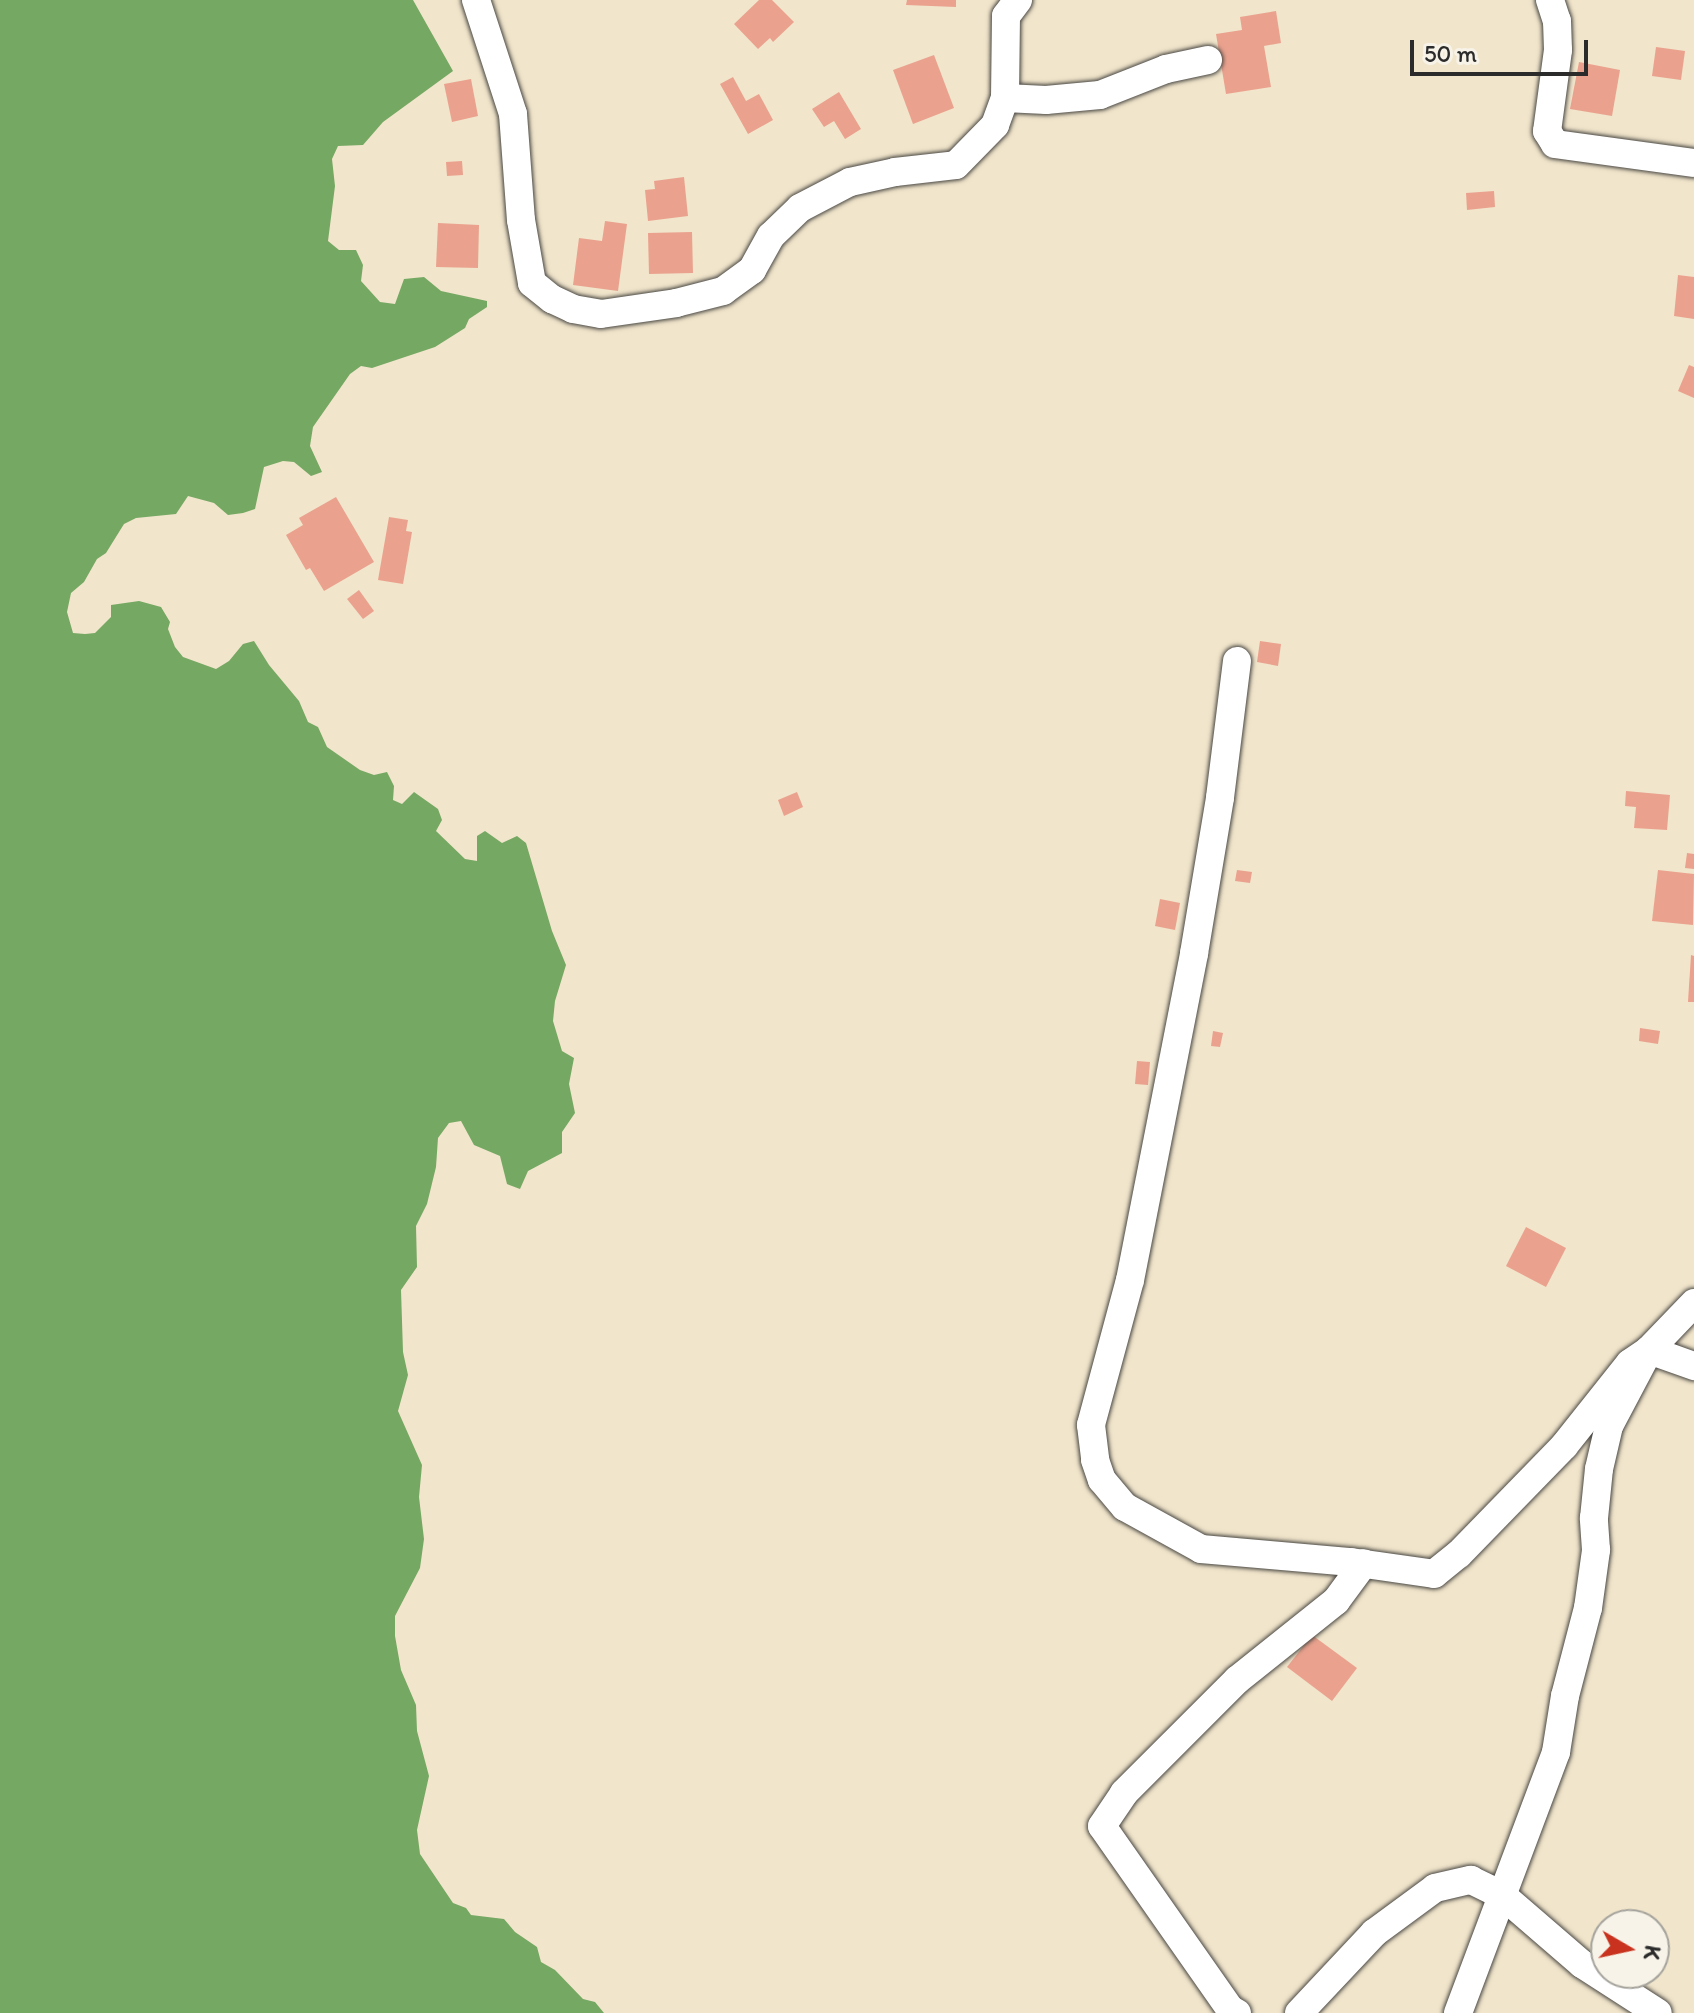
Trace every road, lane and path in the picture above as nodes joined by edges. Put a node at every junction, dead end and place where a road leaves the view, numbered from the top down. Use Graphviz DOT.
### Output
graph roads {
  1 [pos="476,0"];
  2 [pos="1018,0"];
  3 [pos="1550,0"];
  4 [pos="1208,60"];
  5 [pos="1005,98"];
  6 [pos="1694,163"];
  7 [pos="1237,661"];
  8 [pos="1694,1303"];
  9 [pos="1649,1350"];
  10 [pos="1694,1366"];
  11 [pos="1364,1563"];
  12 [pos="1502,1895"];
  13 [pos="1237,2013"];
  14 [pos="1299,2013"];
  15 [pos="1458,2013"];
  16 [pos="1658,2013"];
  1 -- 5 [label="street"];
  2 -- 5 [label="street"];
  3 -- 6 [label="street"];
  4 -- 5 [label="street"];
  7 -- 11 [label="street"];
  8 -- 9 [label="street"];
  9 -- 10 [label="street"];
  9 -- 11 [label="street"];
  9 -- 12 [label="street"];
  11 -- 13 [label="street"];
  12 -- 14 [label="street"];
  12 -- 15 [label="street"];
  12 -- 16 [label="street"];
}
